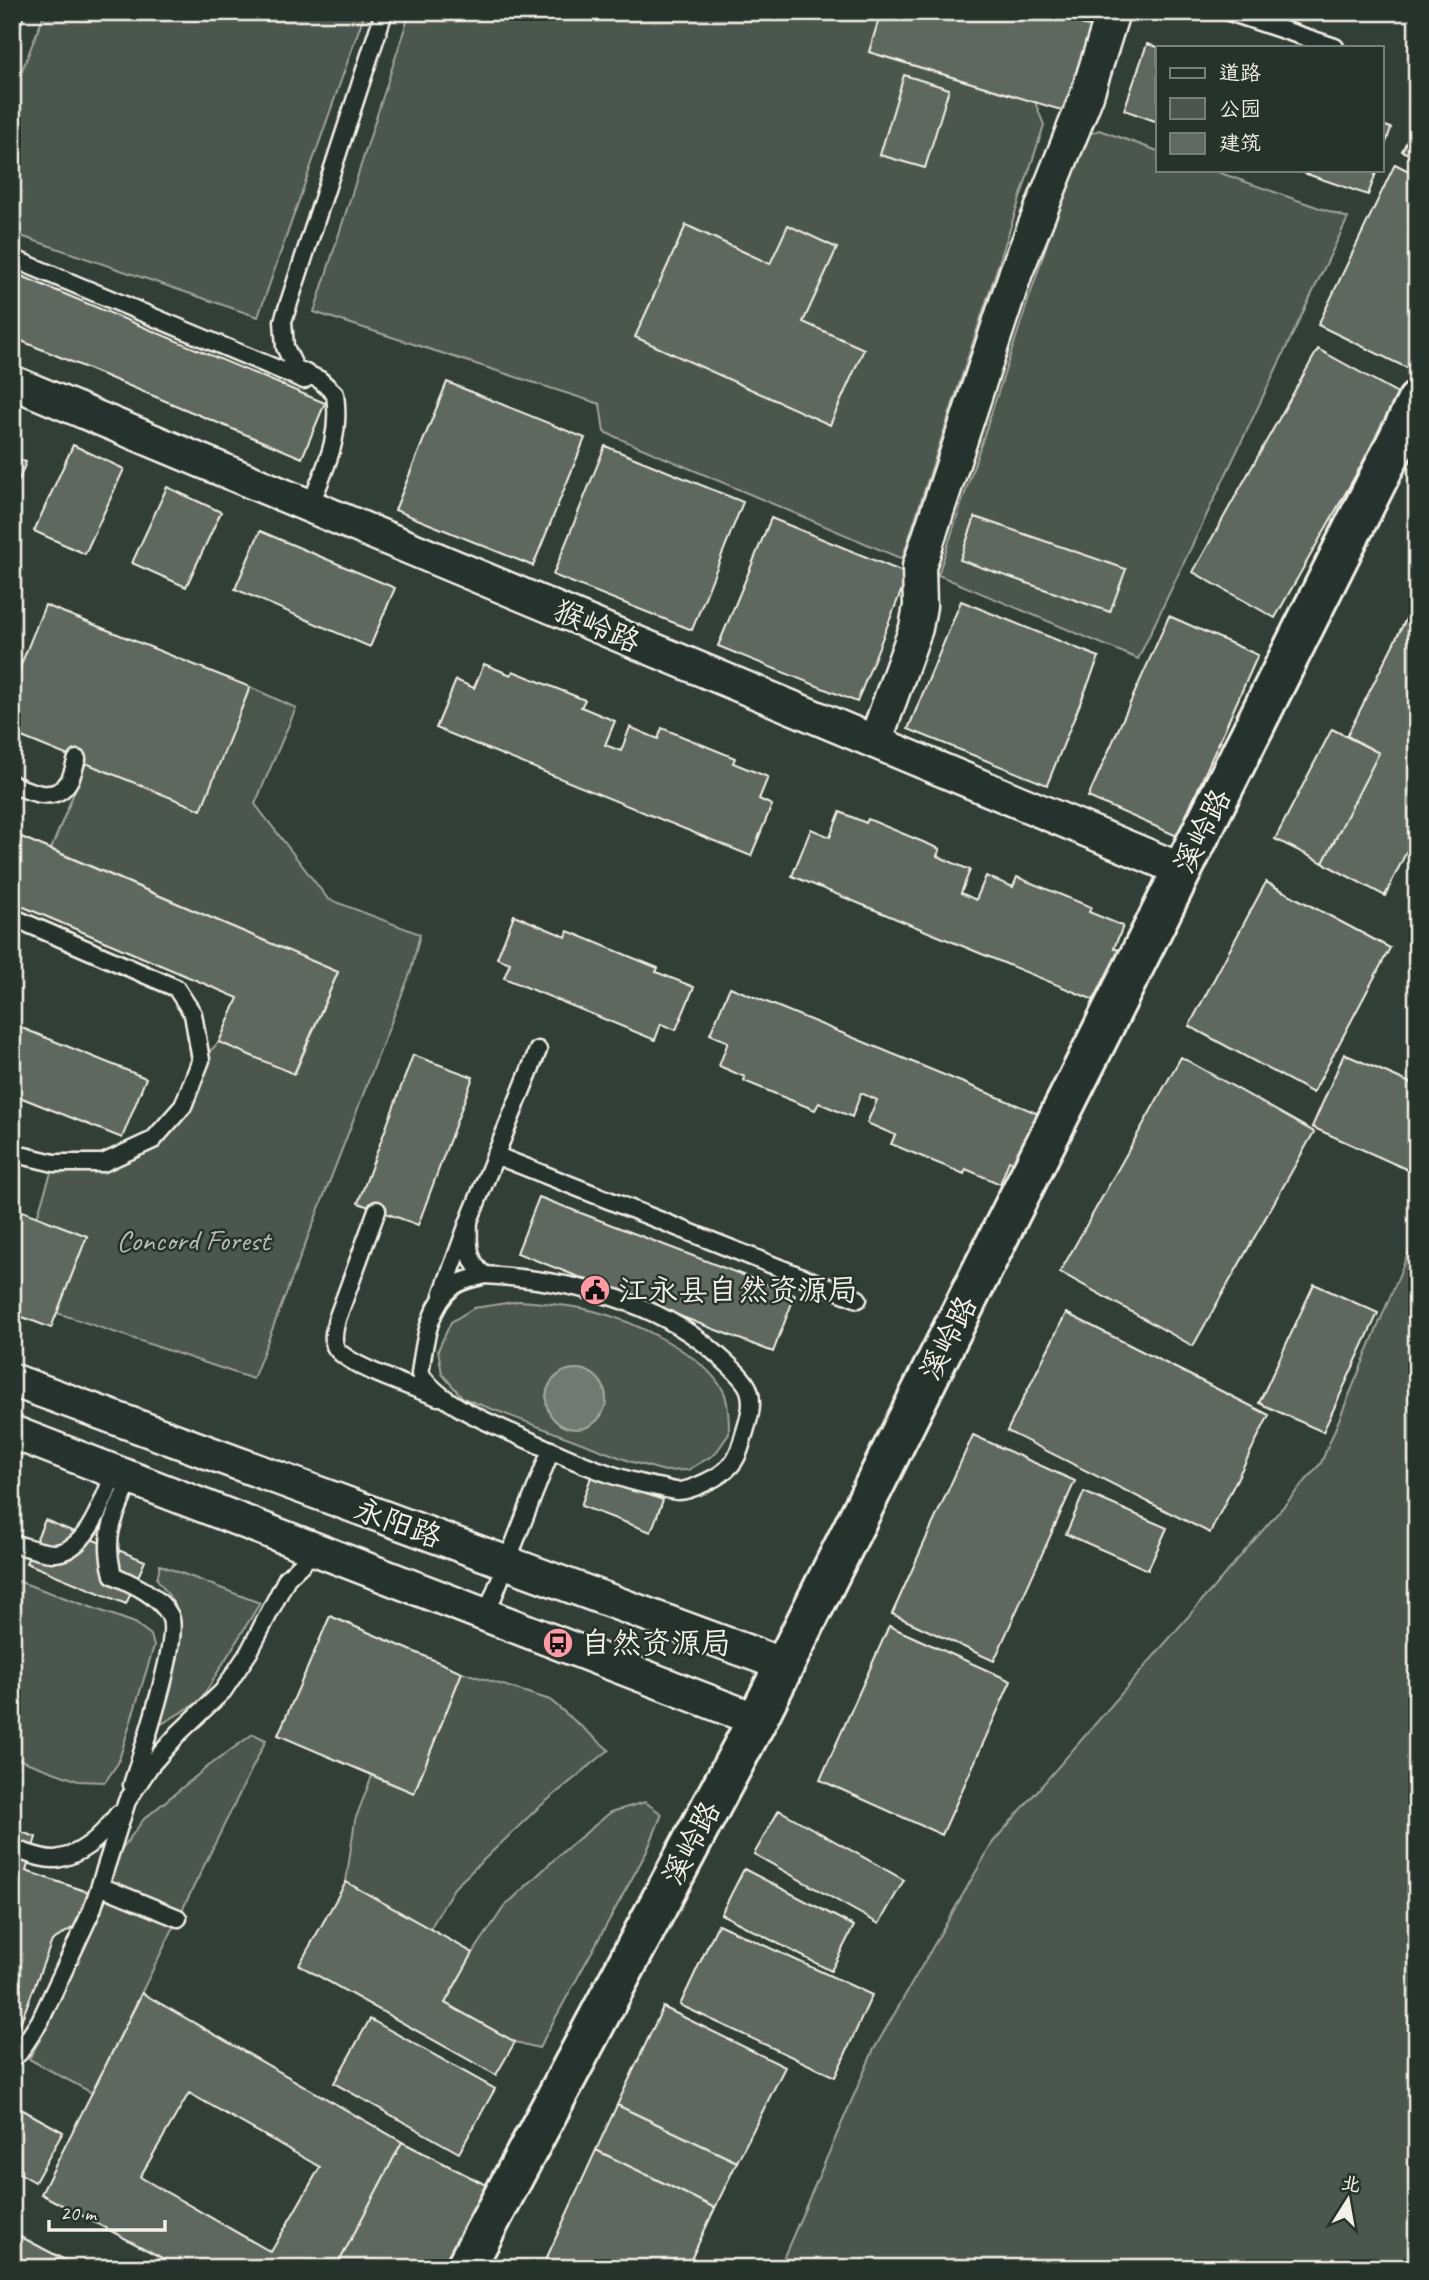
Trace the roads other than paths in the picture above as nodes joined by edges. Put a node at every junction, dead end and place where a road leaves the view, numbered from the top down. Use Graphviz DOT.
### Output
graph roads {
  1 [pos="15,12"];
  2 [pos="384,12"];
  3 [pos="1229,12"];
  4 [pos="1106,14"];
  5 [pos="12,20"];
  6 [pos="1332,46"];
  7 [pos="12,258"];
  8 [pos="12,382"];
  9 [pos="335,394"];
  10 [pos="1417,401"];
  11 [pos="310,506"];
  12 [pos="875,742"];
  13 [pos="77,759"];
  14 [pos="12,784"];
  15 [pos="1182,870"];
  16 [pos="12,917"];
  17 [pos="538,1050"];
  18 [pos="12,1153"];
  19 [pos="495,1156"];
  20 [pos="377,1210"];
  21 [pos="469,1221"];
  22 [pos="485,1275"];
  23 [pos="858,1299"];
  24 [pos="439,1303"];
  25 [pos="423,1351"];
  26 [pos="378,1373"];
  27 [pos="12,1381"];
  28 [pos="452,1402"];
  29 [pos="12,1432"];
  30 [pos="551,1450"];
  31 [pos="123,1475"];
  32 [pos="12,1543"];
  33 [pos="330,1555"];
  34 [pos="508,1563"];
  35 [pos="486,1615"];
  36 [pos="784,1665"];
  37 [pos="757,1720"];
  38 [pos="127,1801"];
  39 [pos="12,1848"];
  40 [pos="100,1886"];
  41 [pos="178,1918"];
  42 [pos="12,2057"];
  43 [pos="465,2268"];
  1 -- 5 [label="lane"];
  2 -- 9 [label="lane"];
  3 -- 6 [label="lane"];
  4 -- 12 [label="street"];
  7 -- 9 [label="lane"];
  8 -- 11 [label="street, 猴岭路"];
  9 -- 11 [label="lane"];
  10 -- 15 [label="street, 溪岭路"];
  11 -- 12 [label="street, 猴岭路"];
  12 -- 15 [label="street, 猴岭路"];
  13 -- 14 [label="lane"];
  15 -- 36 [label="street, 溪岭路"];
  16 -- 18 [label="lane"];
  17 -- 19 [label="lane"];
  19 -- 21 [label="lane"];
  19 -- 23 [label="lane"];
  20 -- 26 [label="lane"];
  21 -- 22 [label="lane"];
  21 -- 24 [label="lane"];
  22 -- 24 [label="lane"];
  22 -- 30 [label="lane"];
  24 -- 25 [label="lane"];
  25 -- 26 [label="lane"];
  25 -- 28 [label="lane"];
  26 -- 28 [label="lane"];
  27 -- 34 [label="street, 永阳路"];
  28 -- 30 [label="lane"];
  29 -- 31 [label="street, 永阳路"];
  30 -- 34 [label="lane"];
  31 -- 32 [label="lane"];
  31 -- 33 [label="street, 永阳路"];
  31 -- 38 [label="lane"];
  33 -- 35 [label="street, 永阳路"];
  33 -- 38 [label="lane"];
  34 -- 35 [label="lane"];
  34 -- 36 [label="street, 永阳路"];
  35 -- 37 [label="street, 永阳路"];
  36 -- 37 [label="street, 溪岭路"];
  37 -- 43 [label="street, 溪岭路"];
  38 -- 39 [label="lane"];
  38 -- 40 [label="lane"];
  40 -- 41 [label="lane"];
  40 -- 42 [label="lane"];
}
